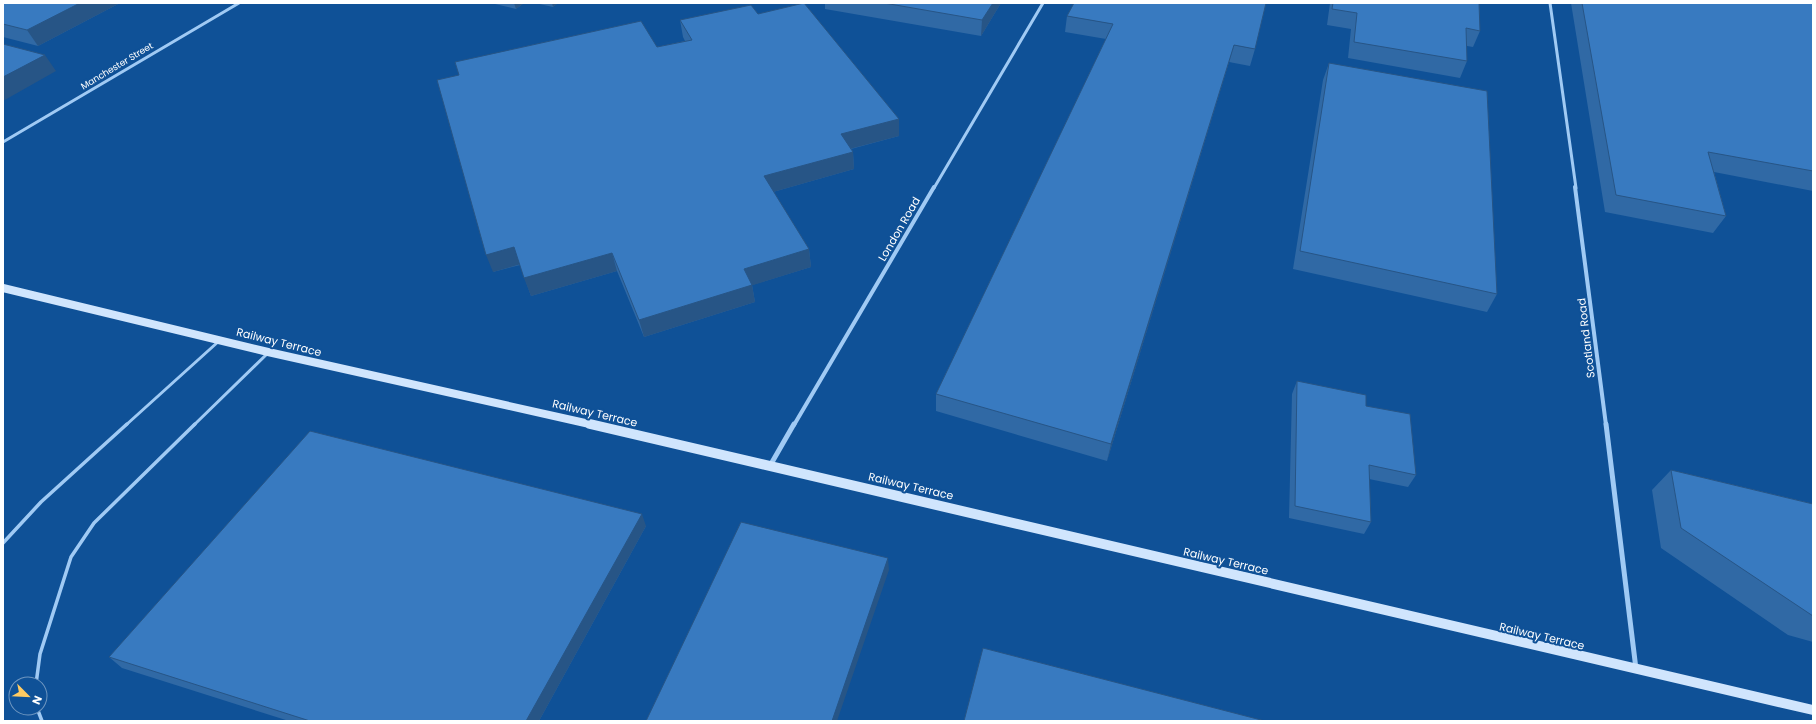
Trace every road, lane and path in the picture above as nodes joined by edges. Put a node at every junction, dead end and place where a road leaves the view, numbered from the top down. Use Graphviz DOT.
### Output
graph roads {
  1 [pos="239,3"];
  2 [pos="1043,3"];
  3 [pos="1550,3"];
  4 [pos="3,142"];
  5 [pos="3,288"];
  6 [pos="221,340"];
  7 [pos="268,352"];
  8 [pos="771,465"];
  9 [pos="3,543"];
  10 [pos="1636,670"];
  11 [pos="37,676"];
  12 [pos="1813,710"];
  1 -- 4 [label="street, Manchester Street"];
  2 -- 8 [label="street, London Road"];
  3 -- 10 [label="street, Scotland Road"];
  5 -- 6 [label="main road, Railway Terrace"];
  6 -- 7 [label="main road, Railway Terrace"];
  6 -- 9 [label="lane"];
  7 -- 8 [label="main road, Railway Terrace"];
  7 -- 11 [label="lane"];
  8 -- 10 [label="main road, Railway Terrace"];
  10 -- 12 [label="main road, Railway Terrace"];
}
